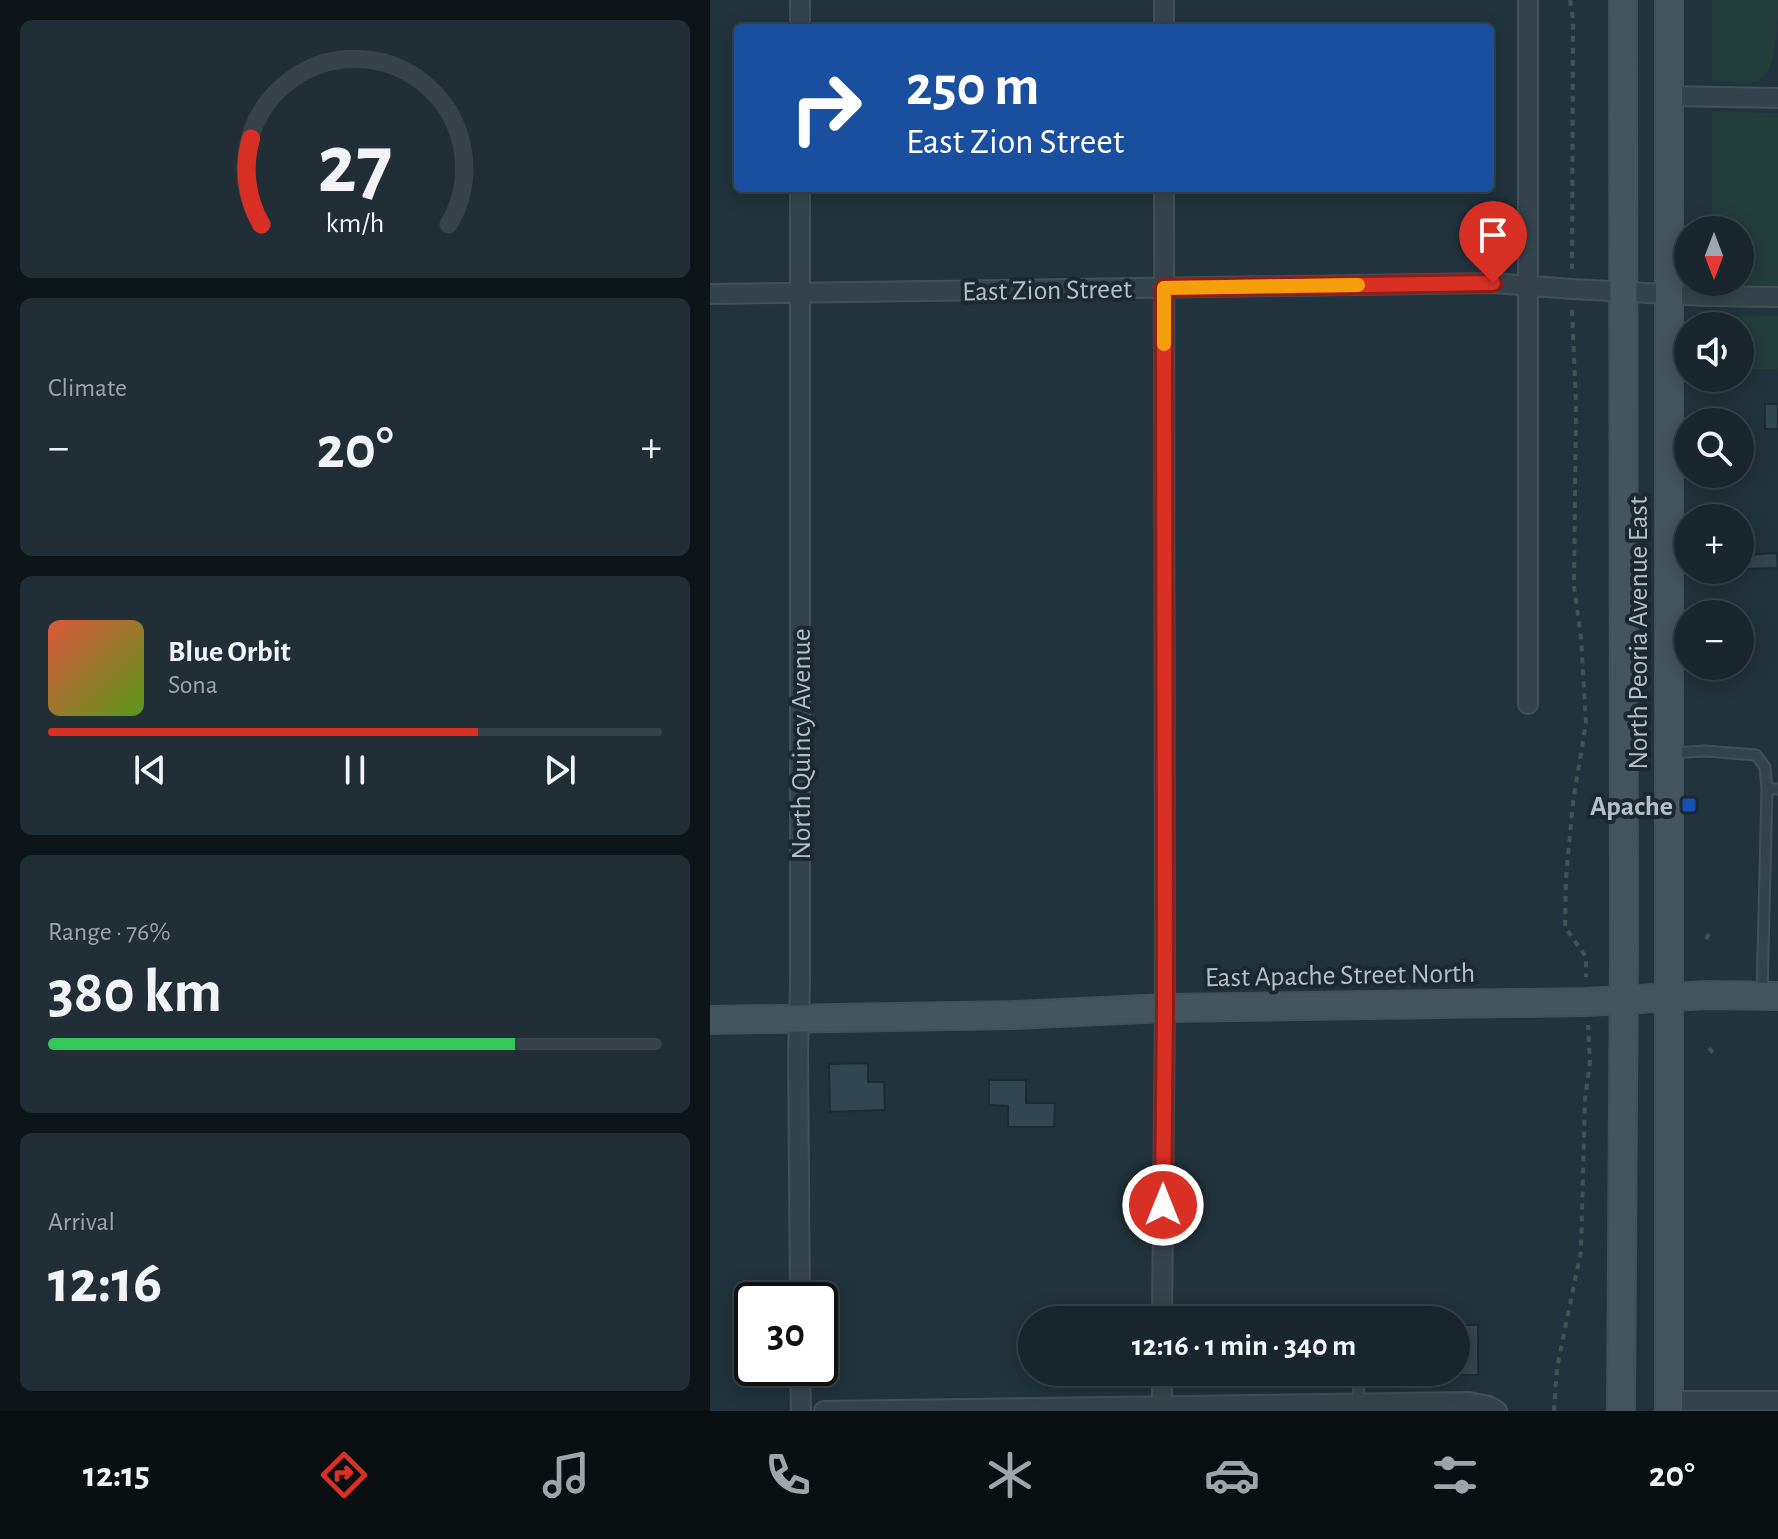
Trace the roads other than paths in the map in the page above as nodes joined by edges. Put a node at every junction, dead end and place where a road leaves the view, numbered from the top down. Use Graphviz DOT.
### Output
graph roads {
  1 [pos="800,0"];
  2 [pos="1164,0"];
  3 [pos="1528,0"];
  4 [pos="1623,0"];
  5 [pos="1669,0"];
  6 [pos="800,24"];
  7 [pos="1164,24"];
  8 [pos="1669,96"];
  9 [pos="1778,98"];
  10 [pos="800,192"];
  11 [pos="1164,192"];
  12 [pos="1528,285"];
  13 [pos="1164,288"];
  14 [pos="1623,292"];
  15 [pos="801,293"];
  16 [pos="710,294"];
  17 [pos="1670,294"];
  18 [pos="1778,297"];
  19 [pos="1528,704"];
  20 [pos="1668,753"];
  21 [pos="1767,789"];
  22 [pos="1778,789"];
  23 [pos="1770,996"];
  24 [pos="1668,997"];
  25 [pos="1624,1000"];
  26 [pos="1165,1008"];
  27 [pos="799,1019"];
  28 [pos="710,1020"];
  29 [pos="800,1282"];
  30 [pos="1162,1306"];
  31 [pos="800,1386"];
  32 [pos="1162,1386"];
  33 [pos="1359,1386"];
  34 [pos="1778,1401"];
  35 [pos="1357,1403"];
  36 [pos="1670,1406"];
  37 [pos="1162,1409"];
  38 [pos="801,1411"];
  39 [pos="824,1411"];
  40 [pos="1497,1411"];
  41 [pos="1621,1411"];
  1 -- 6 [label="street"];
  2 -- 7 [label="street"];
  3 -- 12 [label="street"];
  4 -- 14 [label="main road, North Peoria Avenue East"];
  5 -- 8 [label="main road, North Peoria Avenue East"];
  8 -- 9 [label="street"];
  8 -- 17 [label="main road, North Peoria Avenue East"];
  10 -- 15 [label="street, North Quincy Avenue"];
  11 -- 13 [label="street"];
  12 -- 13 [label="street, East Zion Street"];
  12 -- 14 [label="street, East Zion Street"];
  12 -- 19 [label="street"];
  13 -- 15 [label="street, East Zion Street"];
  13 -- 26 [label="street"];
  14 -- 17 [label="street, East Zion Street"];
  14 -- 25 [label="main road, North Peoria Avenue East"];
  15 -- 16 [label="street, East Zion Street"];
  15 -- 27 [label="street, North Quincy Avenue"];
  17 -- 18 [label="street, East Zion Street"];
  17 -- 20 [label="main road, North Peoria Avenue East"];
  20 -- 21 [label="lane"];
  20 -- 24 [label="main road, North Peoria Avenue East"];
  21 -- 22 [label="lane"];
  21 -- 23 [label="lane"];
  23 -- 24 [label="main road, East Apache Street North"];
  24 -- 25 [label="main road, East Apache Street North"];
  24 -- 36 [label="main road, North Peoria Avenue East"];
  25 -- 26 [label="main road, East Apache Street North"];
  25 -- 41 [label="main road, North Peoria Avenue East"];
  26 -- 27 [label="main road, East Apache Street North"];
  26 -- 30 [label="street"];
  27 -- 28 [label="main road, East Apache Street North"];
  27 -- 29 [label="street, North Quincy Avenue"];
  31 -- 38 [label="street"];
  32 -- 37 [label="street"];
  33 -- 35 [label="lane"];
  34 -- 36 [label="street"];
  35 -- 37 [label="street"];
  35 -- 40 [label="street"];
  37 -- 39 [label="street"];
}
